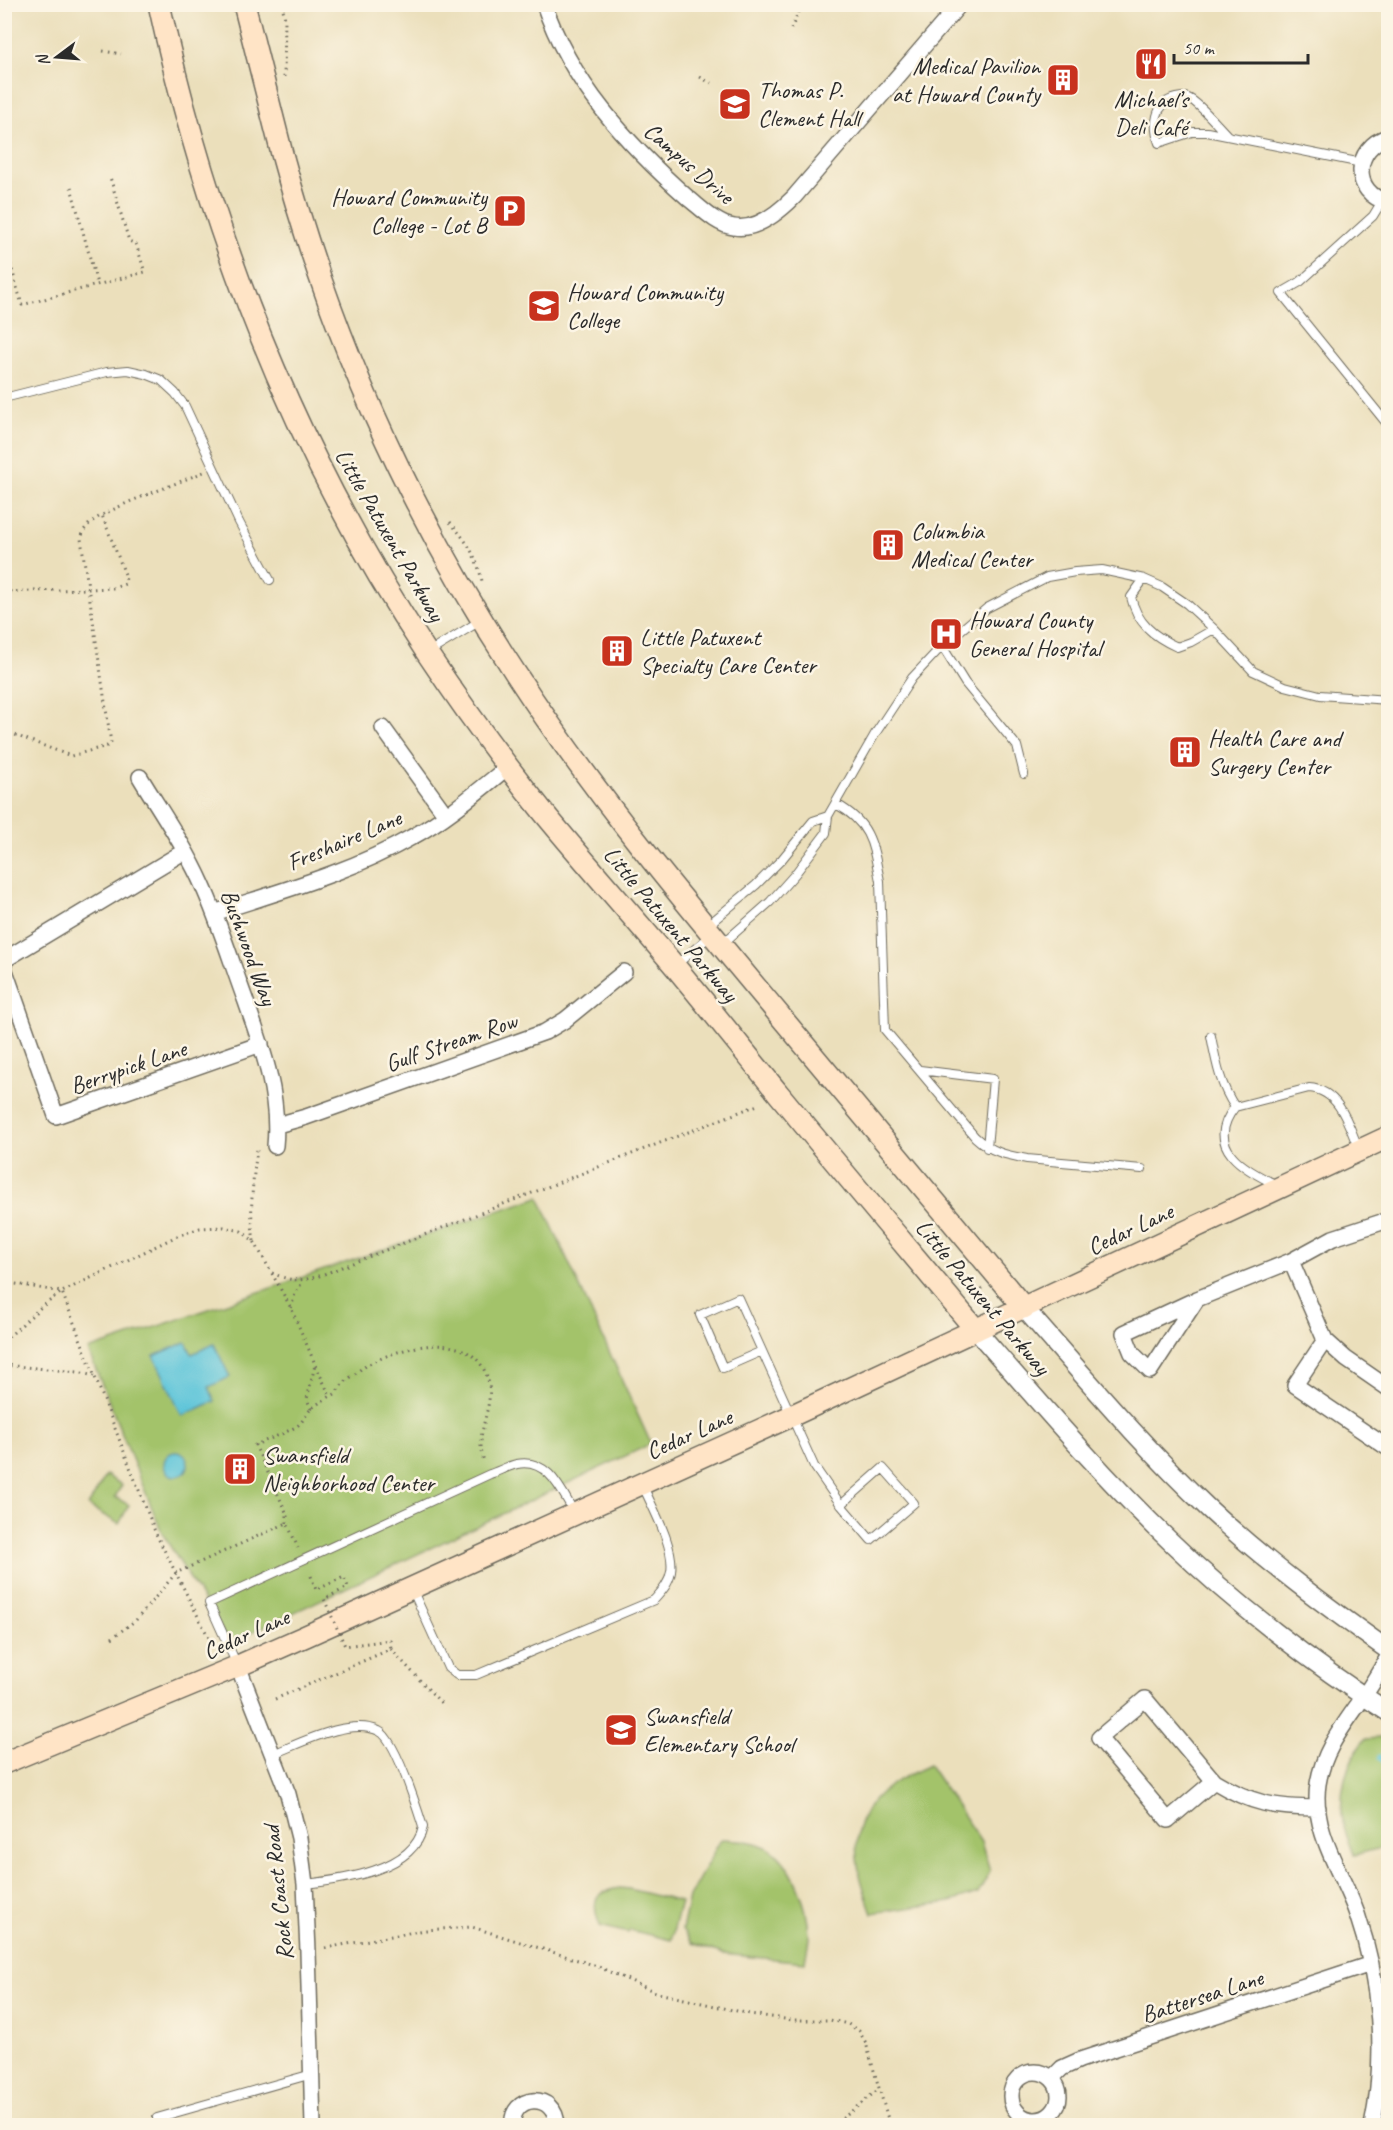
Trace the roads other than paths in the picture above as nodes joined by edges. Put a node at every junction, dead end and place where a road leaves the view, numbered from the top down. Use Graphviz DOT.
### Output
graph roads {
  1 [pos="159,4"];
  2 [pos="244,4"];
  3 [pos="544,4"];
  4 [pos="957,5"];
  5 [pos="1227,135"];
  6 [pos="1389,137"];
  7 [pos="1362,164"];
  8 [pos="1385,201"];
  9 [pos="4,398"];
  10 [pos="1389,424"];
  11 [pos="1144,579"];
  12 [pos="270,580"];
  13 [pos="482,621"];
  14 [pos="1214,629"];
  15 [pos="942,646"];
  16 [pos="428,653"];
  17 [pos="1389,700"];
  18 [pos="383,728"];
  19 [pos="509,766"];
  20 [pos="1024,774"];
  21 [pos="140,777"];
  22 [pos="836,804"];
  23 [pos="446,815"];
  24 [pos="828,816"];
  25 [pos="185,850"];
  26 [pos="214,914"];
  27 [pos="712,934"];
  28 [pos="4,960"];
  29 [pos="675,966"];
  30 [pos="4,968"];
  31 [pos="624,972"];
  32 [pos="1211,1036"];
  33 [pos="261,1044"];
  34 [pos="920,1070"];
  35 [pos="1235,1107"];
  36 [pos="277,1125"];
  37 [pos="1387,1143"];
  38 [pos="275,1146"];
  39 [pos="987,1148"];
  40 [pos="1360,1150"];
  41 [pos="1142,1169"];
  42 [pos="1281,1187"];
  43 [pos="1389,1220"];
  44 [pos="1291,1261"];
  45 [pos="1197,1299"];
  46 [pos="1024,1308"];
  47 [pos="976,1330"];
  48 [pos="1325,1340"];
  49 [pos="762,1351"];
  50 [pos="1389,1388"];
  51 [pos="791,1416"];
  52 [pos="1389,1448"];
  53 [pos="642,1483"];
  54 [pos="841,1505"];
  55 [pos="574,1513"];
  56 [pos="411,1588"];
  57 [pos="1389,1650"];
  58 [pos="1389,1657"];
  59 [pos="237,1666"];
  60 [pos="1364,1696"];
  61 [pos="1389,1712"];
  62 [pos="273,1754"];
  63 [pos="4,1763"];
  64 [pos="1214,1781"];
  65 [pos="1318,1808"];
  66 [pos="305,1884"];
  67 [pos="1371,1964"];
  68 [pos="312,2074"];
  69 [pos="1052,2078"];
  70 [pos="157,2118"];
  71 [pos="1016,2119"];
  72 [pos="313,2126"];
  73 [pos="513,2126"];
  74 [pos="557,2126"];
  75 [pos="1372,2126"];
  1 -- 16 [label="main road, Little Patuxent Parkway"];
  2 -- 13 [label="main road, Little Patuxent Parkway"];
  3 -- 4 [label="street, Campus Drive"];
  5 -- 5 [label="lane"];
  5 -- 7 [label="lane"];
  6 -- 7 [label="street"];
  7 -- 8 [label="street"];
  8 -- 10 [label="lane"];
  9 -- 12 [label="lane"];
  11 -- 14 [label="lane"];
  11 -- 14 [label="lane"];
  11 -- 15 [label="lane"];
  13 -- 16 [label="lane"];
  13 -- 27 [label="main road, Little Patuxent Parkway"];
  14 -- 17 [label="lane"];
  15 -- 20 [label="lane"];
  15 -- 22 [label="lane"];
  16 -- 19 [label="main road, Little Patuxent Parkway"];
  18 -- 23 [label="street"];
  19 -- 23 [label="street, Freshaire Lane"];
  19 -- 29 [label="main road, Little Patuxent Parkway"];
  21 -- 25 [label="street, Bushwood Way"];
  22 -- 24 [label="lane"];
  22 -- 34 [label="lane"];
  23 -- 26 [label="street, Freshaire Lane"];
  24 -- 27 [label="lane"];
  24 -- 27 [label="lane"];
  25 -- 26 [label="street, Bushwood Way"];
  25 -- 28 [label="street"];
  26 -- 33 [label="street, Bushwood Way"];
  27 -- 29 [label="lane"];
  27 -- 46 [label="main road, Little Patuxent Parkway"];
  29 -- 47 [label="main road, Little Patuxent Parkway"];
  30 -- 33 [label="street, Berrypick Lane"];
  31 -- 36 [label="street, Gulf Stream Row"];
  32 -- 35 [label="lane"];
  33 -- 36 [label="street, Bushwood Way"];
  34 -- 39 [label="lane"];
  34 -- 39 [label="lane"];
  35 -- 40 [label="lane"];
  35 -- 42 [label="lane"];
  36 -- 38 [label="street, Bushwood Way"];
  37 -- 40 [label="main road, Cedar Lane"];
  39 -- 41 [label="lane"];
  40 -- 42 [label="main road, Cedar Lane"];
  42 -- 46 [label="main road, Cedar Lane"];
  43 -- 44 [label="street"];
  44 -- 45 [label="street"];
  44 -- 48 [label="street"];
  45 -- 45 [label="street"];
  46 -- 47 [label="main road, Cedar Lane"];
  46 -- 57 [label="street, Little Patuxent Parkway"];
  47 -- 51 [label="main road, Cedar Lane"];
  47 -- 60 [label="street, Little Patuxent Parkway"];
  48 -- 50 [label="street"];
  48 -- 52 [label="street"];
  49 -- 49 [label="lane"];
  49 -- 51 [label="lane"];
  51 -- 53 [label="main road, Cedar Lane"];
  51 -- 54 [label="lane"];
  53 -- 55 [label="main road, Cedar Lane"];
  53 -- 56 [label="lane"];
  54 -- 54 [label="lane"];
  55 -- 56 [label="main road, Cedar Lane"];
  55 -- 59 [label="lane"];
  56 -- 59 [label="main road, Cedar Lane"];
  58 -- 60 [label="street"];
  59 -- 62 [label="street, Rock Coast Road"];
  59 -- 63 [label="main road, Cedar Lane"];
  60 -- 61 [label="street, Little Patuxent Parkway"];
  60 -- 65 [label="street"];
  62 -- 66 [label="street, Rock Coast Road"];
  62 -- 66 [label="lane"];
  64 -- 64 [label="street"];
  64 -- 65 [label="street"];
  65 -- 67 [label="street"];
  66 -- 68 [label="street, Rock Coast Road"];
  67 -- 69 [label="street, Battersea Lane"];
  67 -- 75 [label="street"];
  68 -- 70 [label="lane"];
  68 -- 72 [label="street, Rock Coast Road"];
  69 -- 71 [label="street"];
  69 -- 71 [label="street"];
  73 -- 74 [label="street"];
}
